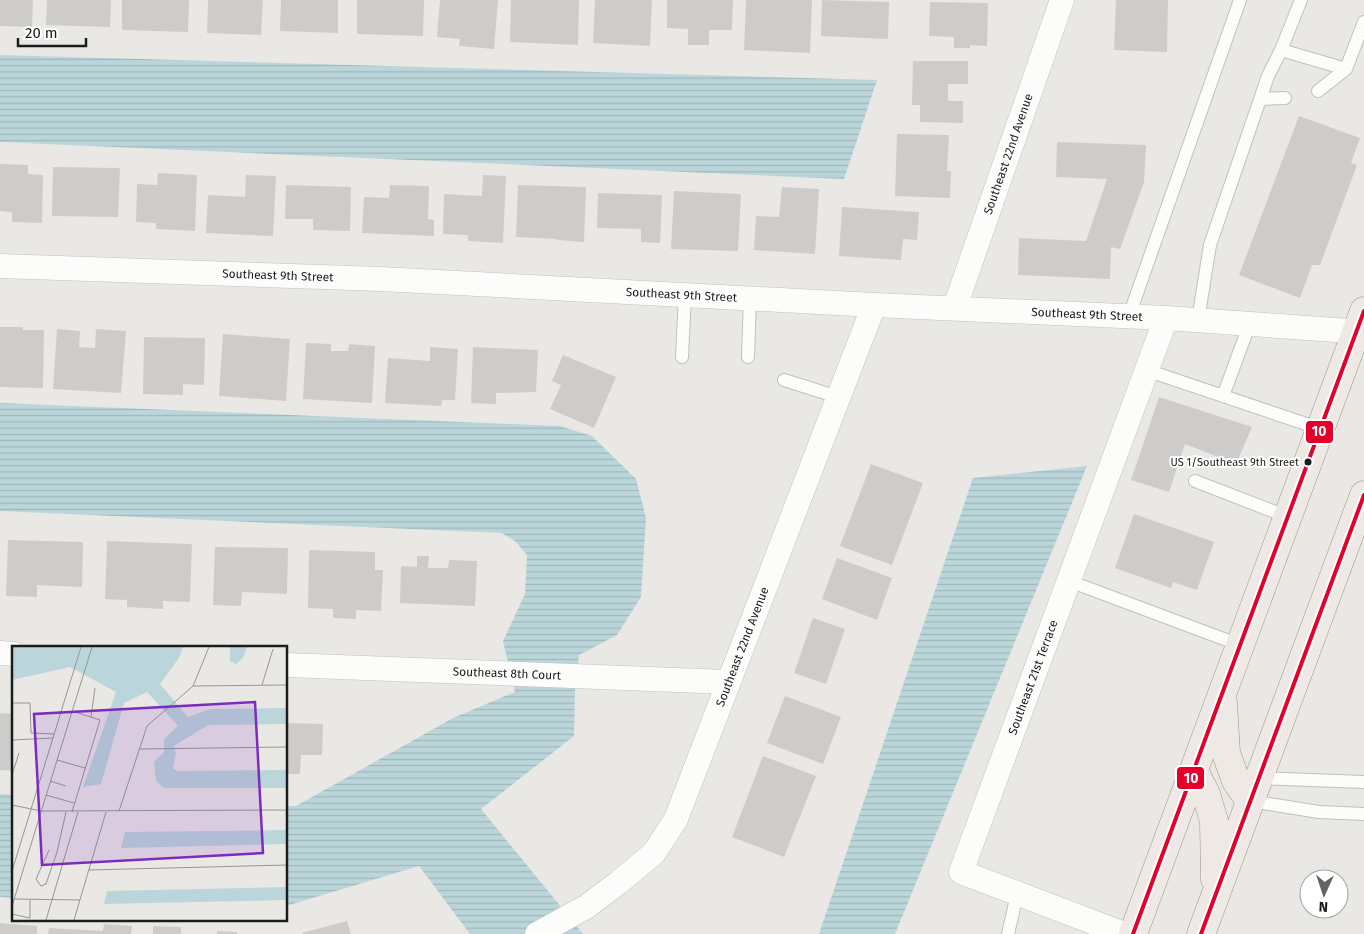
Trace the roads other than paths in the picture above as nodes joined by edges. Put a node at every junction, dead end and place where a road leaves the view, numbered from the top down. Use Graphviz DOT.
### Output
graph roads {
  1 [pos="1062,0"];
  2 [pos="1240,0"];
  3 [pos="1301,0"];
  4 [pos="1364,22"];
  5 [pos="1281,50"];
  6 [pos="1346,69"];
  7 [pos="1318,92"];
  8 [pos="1285,98"];
  9 [pos="1260,99"];
  10 [pos="0,266"];
  11 [pos="685,295"];
  12 [pos="750,298"];
  13 [pos="874,305"];
  14 [pos="955,307"];
  15 [pos="1129,316"];
  16 [pos="1166,318"];
  17 [pos="1198,320"];
  18 [pos="1250,324"];
  19 [pos="1362,324"];
  20 [pos="682,356"];
  21 [pos="748,357"];
  22 [pos="1146,370"];
  23 [pos="784,380"];
  24 [pos="1224,396"];
  25 [pos="838,398"];
  26 [pos="1320,429"];
  27 [pos="1195,481"];
  28 [pos="1364,496"];
  29 [pos="1288,517"];
  30 [pos="1068,581"];
  31 [pos="1240,645"];
  32 [pos="288,665"];
  33 [pos="728,682"];
  34 [pos="1223,692"];
  35 [pos="1194,771"];
  36 [pos="1364,782"];
  37 [pos="1254,790"];
  38 [pos="1364,814"];
  39 [pos="1017,894"];
  40 [pos="1215,895"];
  41 [pos="537,934"];
  42 [pos="1008,934"];
  43 [pos="1124,934"];
  44 [pos="1133,934"];
  45 [pos="1201,934"];
  1 -- 14 [label="street, Southeast 22nd Avenue"];
  2 -- 15 [label="lane"];
  3 -- 5 [label="lane"];
  4 -- 6 [label="lane"];
  5 -- 6 [label="lane"];
  5 -- 9 [label="lane"];
  6 -- 7 [label="lane"];
  8 -- 9 [label="lane"];
  9 -- 17 [label="lane"];
  10 -- 11 [label="street, Southeast 9th Street"];
  11 -- 12 [label="street, Southeast 9th Street"];
  11 -- 20 [label="lane"];
  12 -- 13 [label="street, Southeast 9th Street"];
  12 -- 21 [label="lane"];
  13 -- 14 [label="street, Southeast 9th Street"];
  13 -- 25 [label="street, Southeast 22nd Avenue"];
  14 -- 15 [label="street, Southeast 9th Street"];
  15 -- 16 [label="street, Southeast 9th Street"];
  16 -- 17 [label="street, Southeast 9th Street"];
  16 -- 22 [label="street, Southeast 21st Terrace"];
  17 -- 18 [label="street, Southeast 9th Street"];
  18 -- 19 [label="street, Southeast 9th Street"];
  18 -- 24 [label="lane"];
  19 -- 26 [label="main road"];
  22 -- 24 [label="lane"];
  22 -- 30 [label="street, Southeast 21st Terrace"];
  23 -- 25 [label="lane"];
  24 -- 26 [label="lane"];
  25 -- 33 [label="street, Southeast 22nd Avenue"];
  26 -- 29 [label="main road"];
  27 -- 29 [label="lane"];
  28 -- 37 [label="main road"];
  29 -- 31 [label="main road"];
  30 -- 31 [label="lane"];
  30 -- 39 [label="street, Southeast 21st Terrace"];
  31 -- 34 [label="main road"];
  32 -- 33 [label="street, Southeast 8th Court"];
  33 -- 41 [label="street, Southeast 22nd Avenue"];
  34 -- 35 [label="main road"];
  34 -- 37 [label="main road"];
  35 -- 40 [label="main road"];
  35 -- 44 [label="main road"];
  36 -- 37 [label="lane"];
  37 -- 38 [label="lane"];
  37 -- 40 [label="main road"];
  39 -- 42 [label="lane"];
  39 -- 43 [label="street, Southeast 21st Terrace"];
  40 -- 45 [label="main road"];
}
